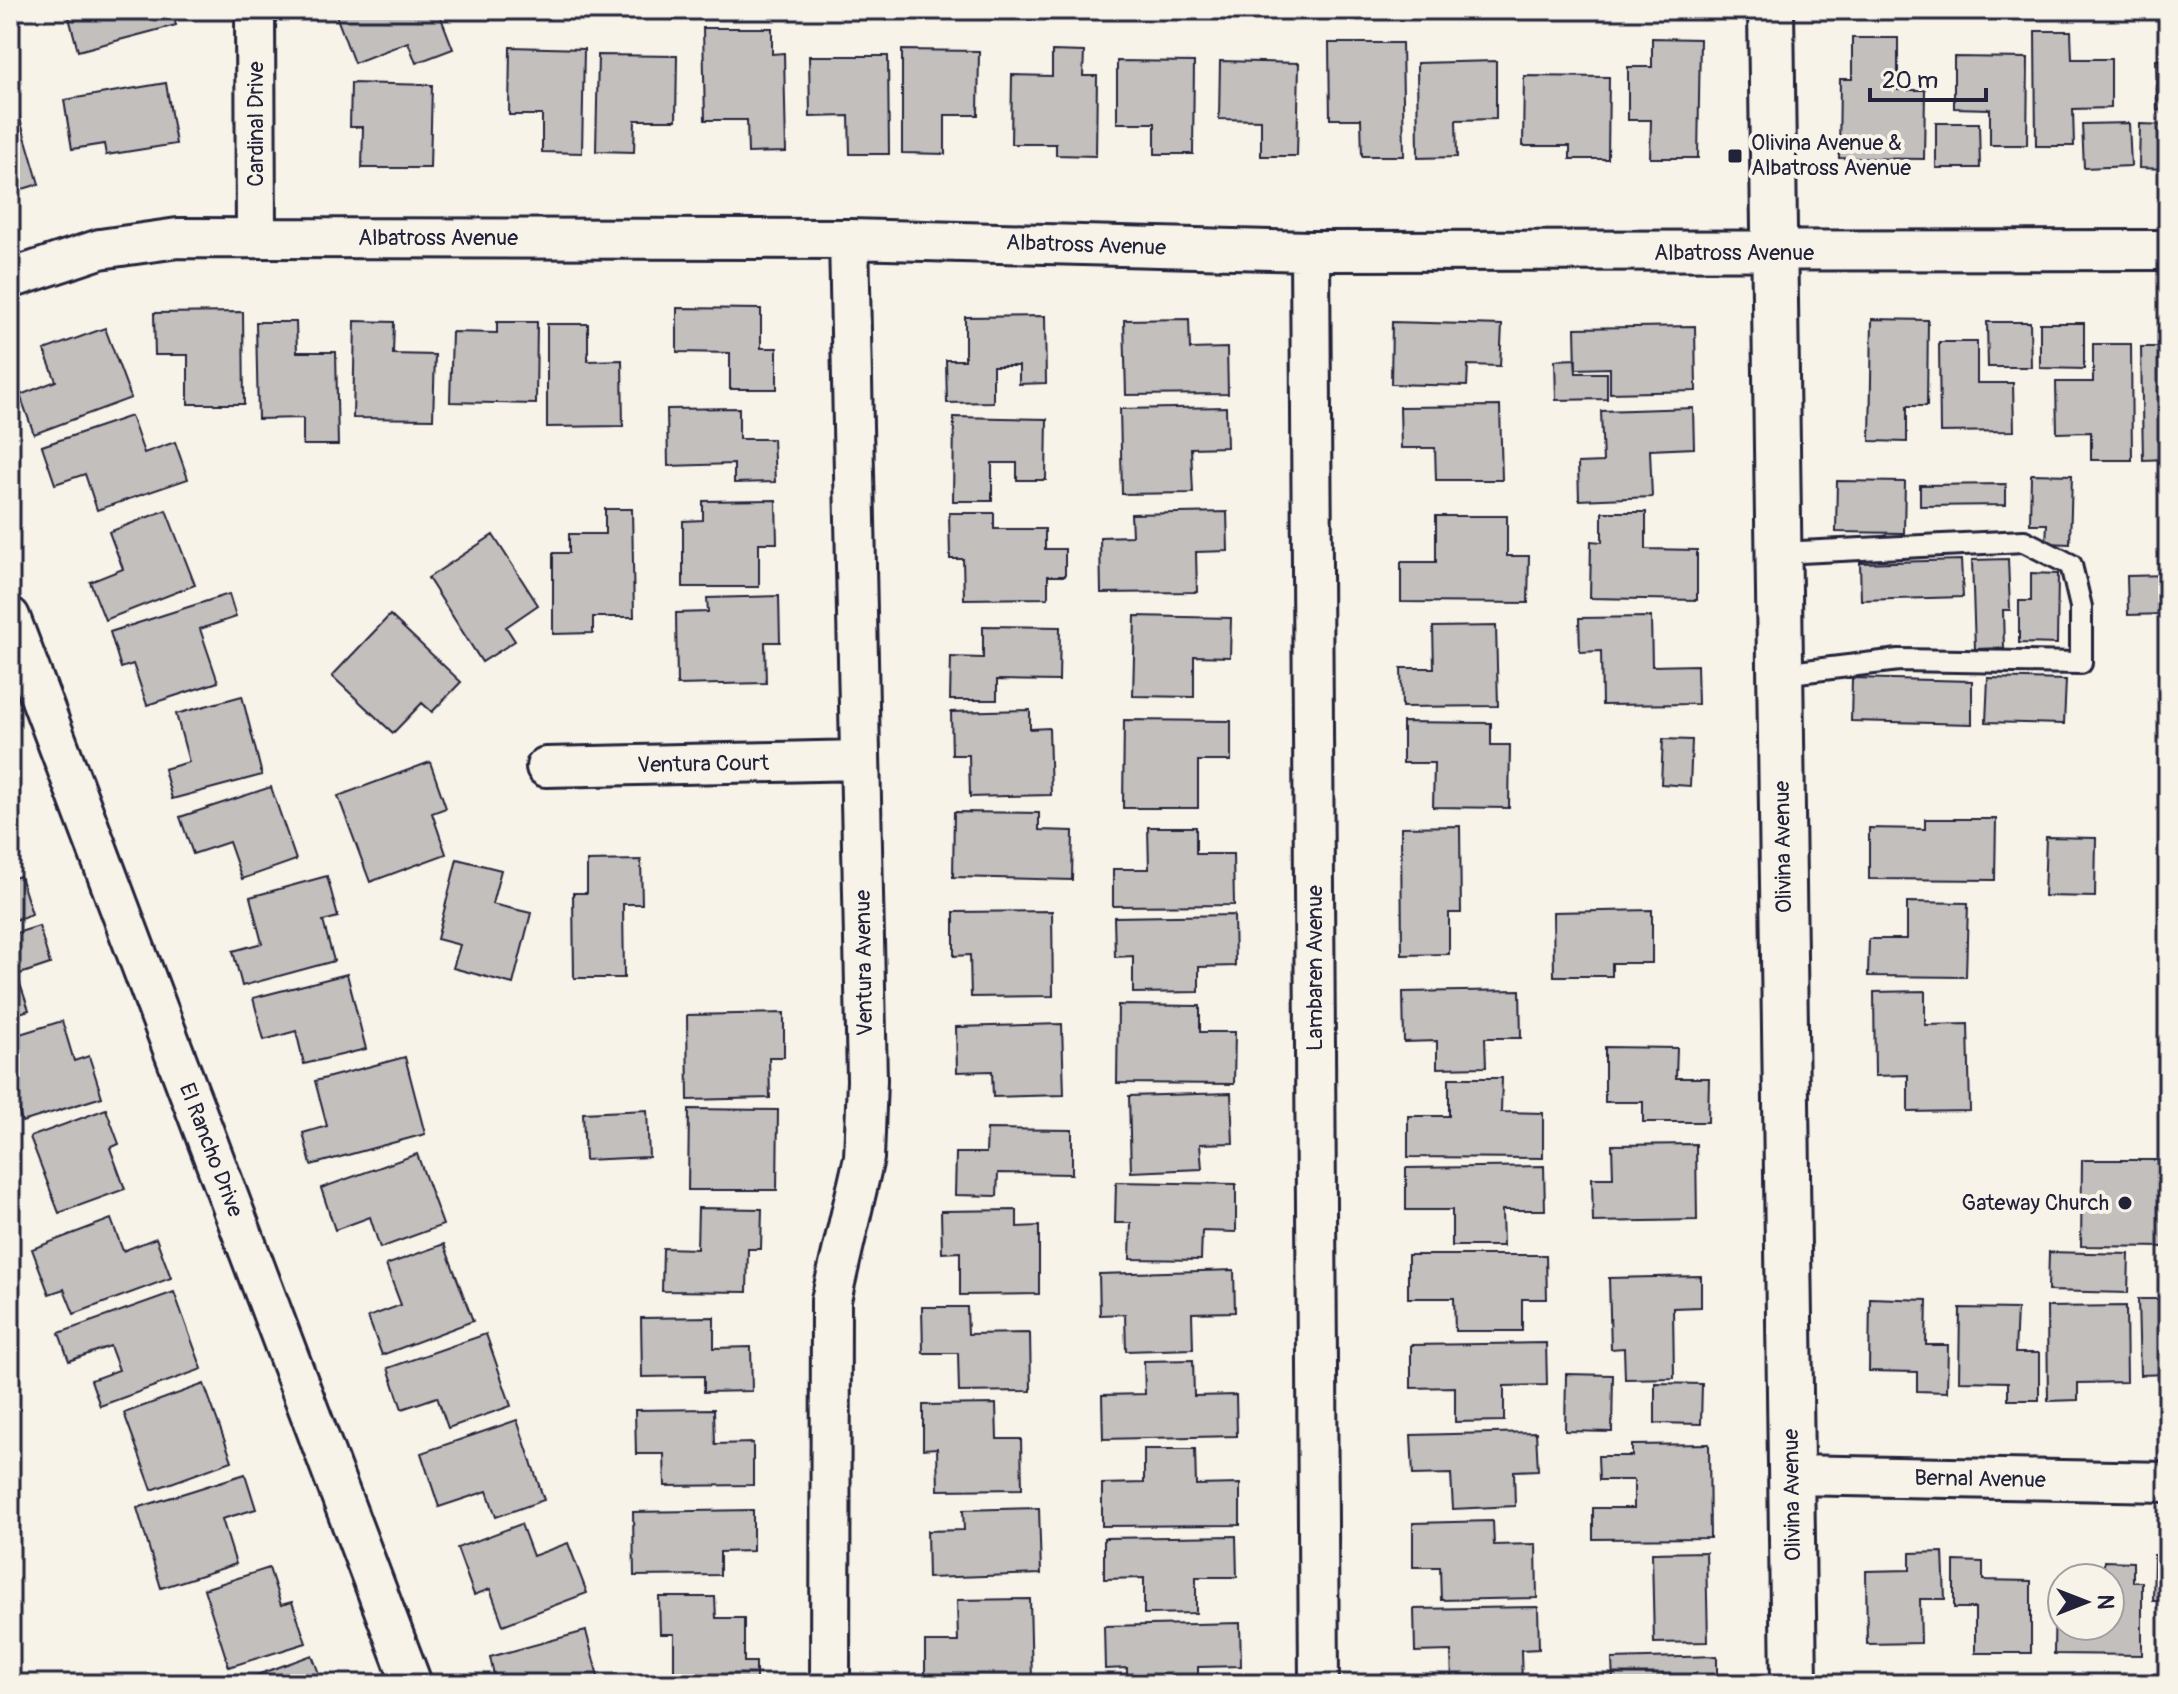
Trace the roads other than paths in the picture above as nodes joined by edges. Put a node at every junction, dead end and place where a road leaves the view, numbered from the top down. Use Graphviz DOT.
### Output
graph roads {
  1 [pos="255,10"];
  2 [pos="1771,10"];
  3 [pos="256,238"];
  4 [pos="849,239"];
  5 [pos="2168,250"];
  6 [pos="1310,251"];
  7 [pos="1776,253"];
  8 [pos="10,279"];
  9 [pos="1780,553"];
  10 [pos="10,617"];
  11 [pos="1781,674"];
  12 [pos="860,760"];
  13 [pos="546,767"];
  14 [pos="1791,1475"];
  15 [pos="2168,1482"];
  16 [pos="412,1684"];
  17 [pos="830,1684"];
  18 [pos="1319,1684"];
  19 [pos="1794,1684"];
  1 -- 3 [label="street, Cardinal Drive"];
  2 -- 7 [label="street, Olivina Avenue"];
  3 -- 4 [label="street, Albatross Avenue"];
  3 -- 8 [label="street, Albatross Avenue"];
  4 -- 6 [label="street, Albatross Avenue"];
  4 -- 12 [label="street, Ventura Avenue"];
  5 -- 7 [label="street, Albatross Avenue"];
  6 -- 7 [label="street, Albatross Avenue"];
  6 -- 18 [label="street, Lambaren Avenue"];
  7 -- 9 [label="street, Olivina Avenue"];
  9 -- 11 [label="street, Olivina Avenue"];
  9 -- 11 [label="lane"];
  10 -- 16 [label="street, El Rancho Drive"];
  11 -- 14 [label="street, Olivina Avenue"];
  12 -- 13 [label="street, Ventura Court"];
  12 -- 17 [label="street, Ventura Avenue"];
  14 -- 15 [label="street, Bernal Avenue"];
  14 -- 19 [label="street, Olivina Avenue"];
}
